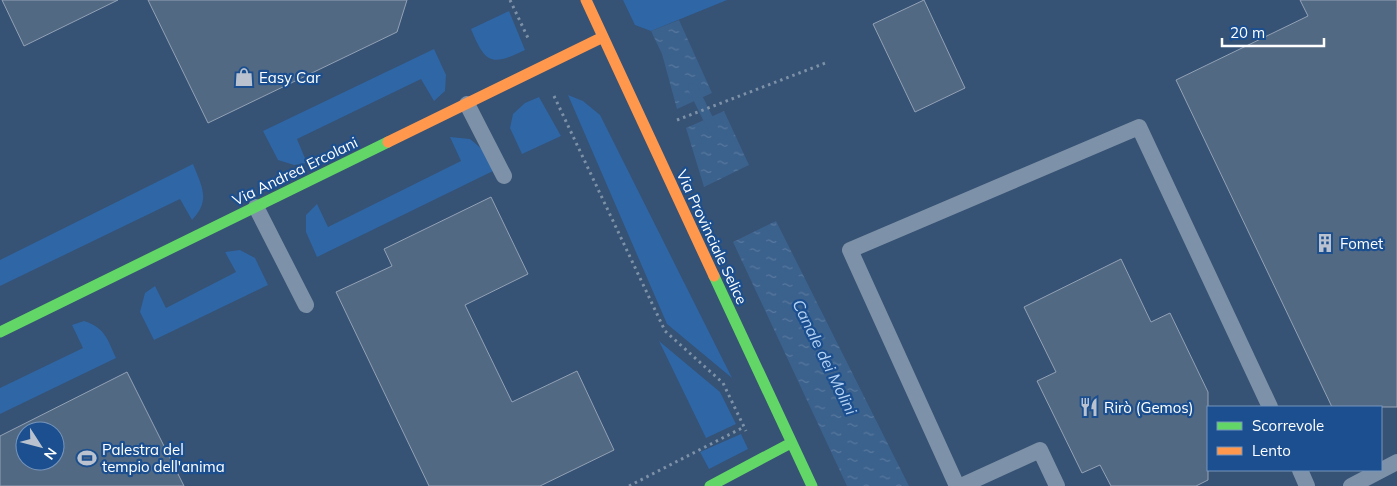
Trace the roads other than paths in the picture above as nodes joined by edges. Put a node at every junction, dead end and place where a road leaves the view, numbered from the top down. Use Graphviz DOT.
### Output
graph roads {
  1 [pos="586,0"];
  2 [pos="603,37"];
  3 [pos="467,104"];
  4 [pos="504,176"];
  5 [pos="256,207"];
  6 [pos="306,305"];
  7 [pos="0,332"];
  8 [pos="1270,406"];
  9 [pos="791,443"];
  10 [pos="1397,462"];
  11 [pos="1382,470"];
  12 [pos="1300,471"];
  13 [pos="1380,471"];
  14 [pos="710,486"];
  15 [pos="812,486"];
  16 [pos="956,486"];
  17 [pos="961,486"];
  18 [pos="1057,486"];
  19 [pos="1307,486"];
  20 [pos="1351,486"];
  1 -- 2 [label="street, Via Provinciale Selice"];
  2 -- 3 [label="street, Via Andrea Ercolani"];
  2 -- 9 [label="street, Via Provinciale Selice"];
  3 -- 4 [label="lane"];
  3 -- 5 [label="street, Via Andrea Ercolani"];
  5 -- 6 [label="lane"];
  5 -- 7 [label="street, Via Andrea Ercolani"];
  8 -- 16 [label="lane"];
  9 -- 14 [label="street"];
  9 -- 15 [label="street, Via Provinciale Selice"];
  10 -- 11 [label="lane"];
  12 -- 19 [label="lane"];
  13 -- 20 [label="lane"];
  17 -- 18 [label="lane"];
}
